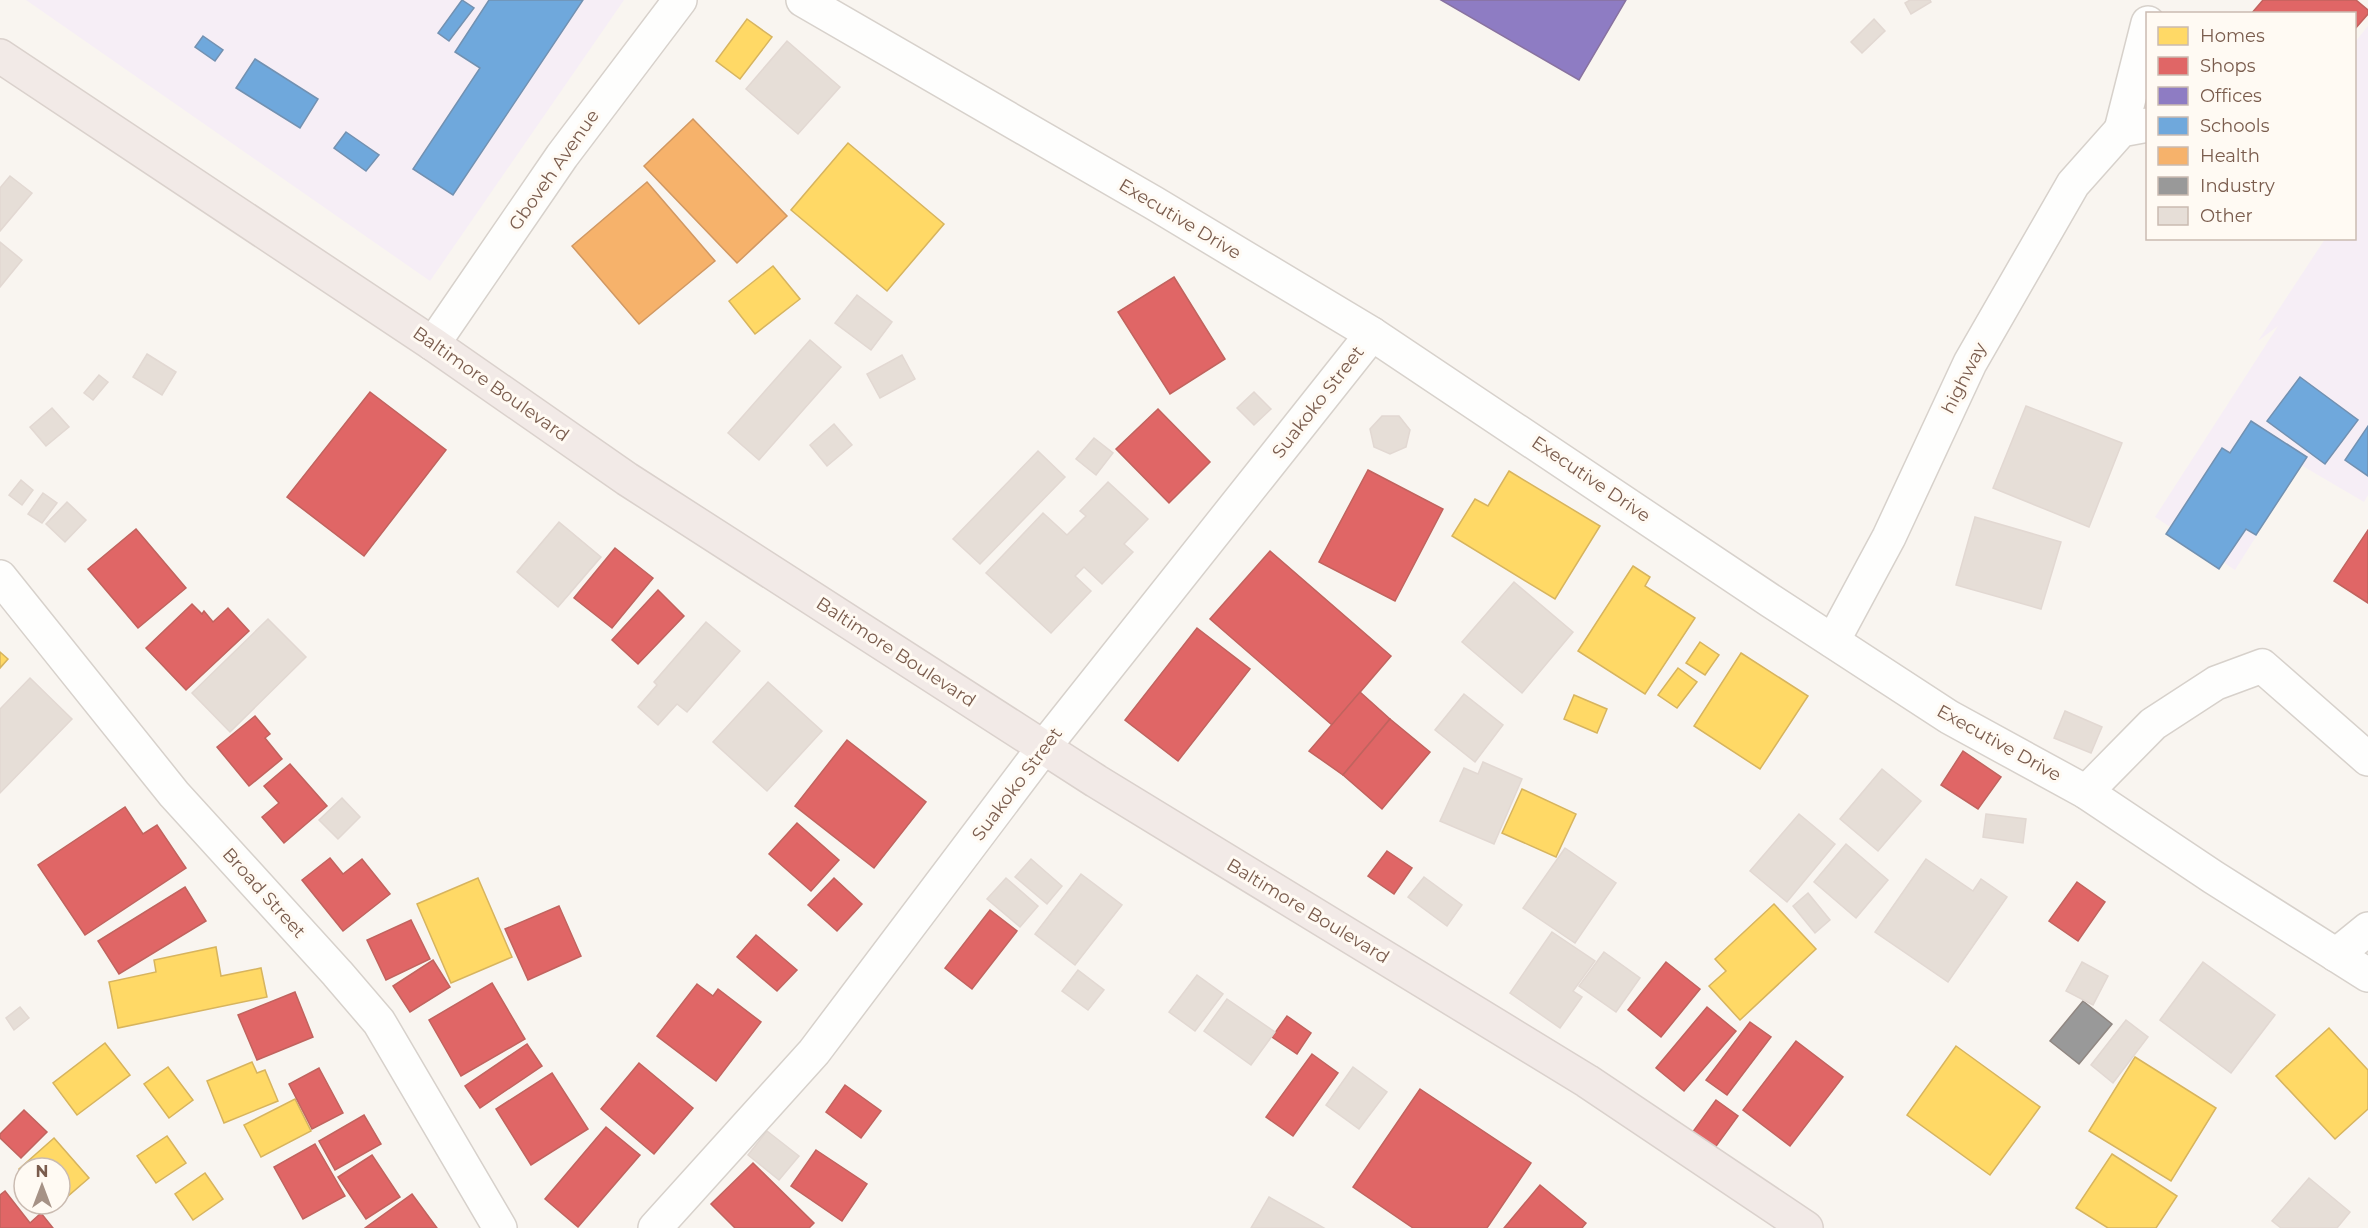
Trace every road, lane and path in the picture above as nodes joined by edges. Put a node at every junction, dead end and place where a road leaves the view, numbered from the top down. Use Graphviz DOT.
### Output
graph roads {
  1 [pos="680,0"];
  2 [pos="803,0"];
  3 [pos="2146,38"];
  4 [pos="0,56"];
  5 [pos="2134,127"];
  6 [pos="1372,334"];
  7 [pos="434,344"];
  8 [pos="0,577"];
  9 [pos="1833,641"];
  10 [pos="1044,747"];
  11 [pos="2368,759"];
  12 [pos="2086,792"];
  13 [pos="2368,929"];
  14 [pos="2336,955"];
  15 [pos="2368,975"];
  16 [pos="500,1228"];
  17 [pos="655,1228"];
  18 [pos="1806,1228"];
  1 -- 7 [label="street, Gboveh Avenue"];
  2 -- 6 [label="street, Executive Drive"];
  3 -- 5 [label="street, highway"];
  4 -- 7 [label="highway, Baltimore Boulevard"];
  5 -- 9 [label="street, highway"];
  6 -- 9 [label="street, Executive Drive"];
  6 -- 10 [label="street, Suakoko Street"];
  7 -- 10 [label="highway, Baltimore Boulevard"];
  8 -- 16 [label="street, Broad Street"];
  9 -- 12 [label="street, Executive Drive"];
  10 -- 17 [label="street, Suakoko Street"];
  10 -- 18 [label="highway, Baltimore Boulevard"];
  11 -- 12 [label="street"];
  12 -- 14 [label="street, Executive Drive"];
  13 -- 14 [label="street"];
  14 -- 15 [label="street, Executive Drive"];
}
